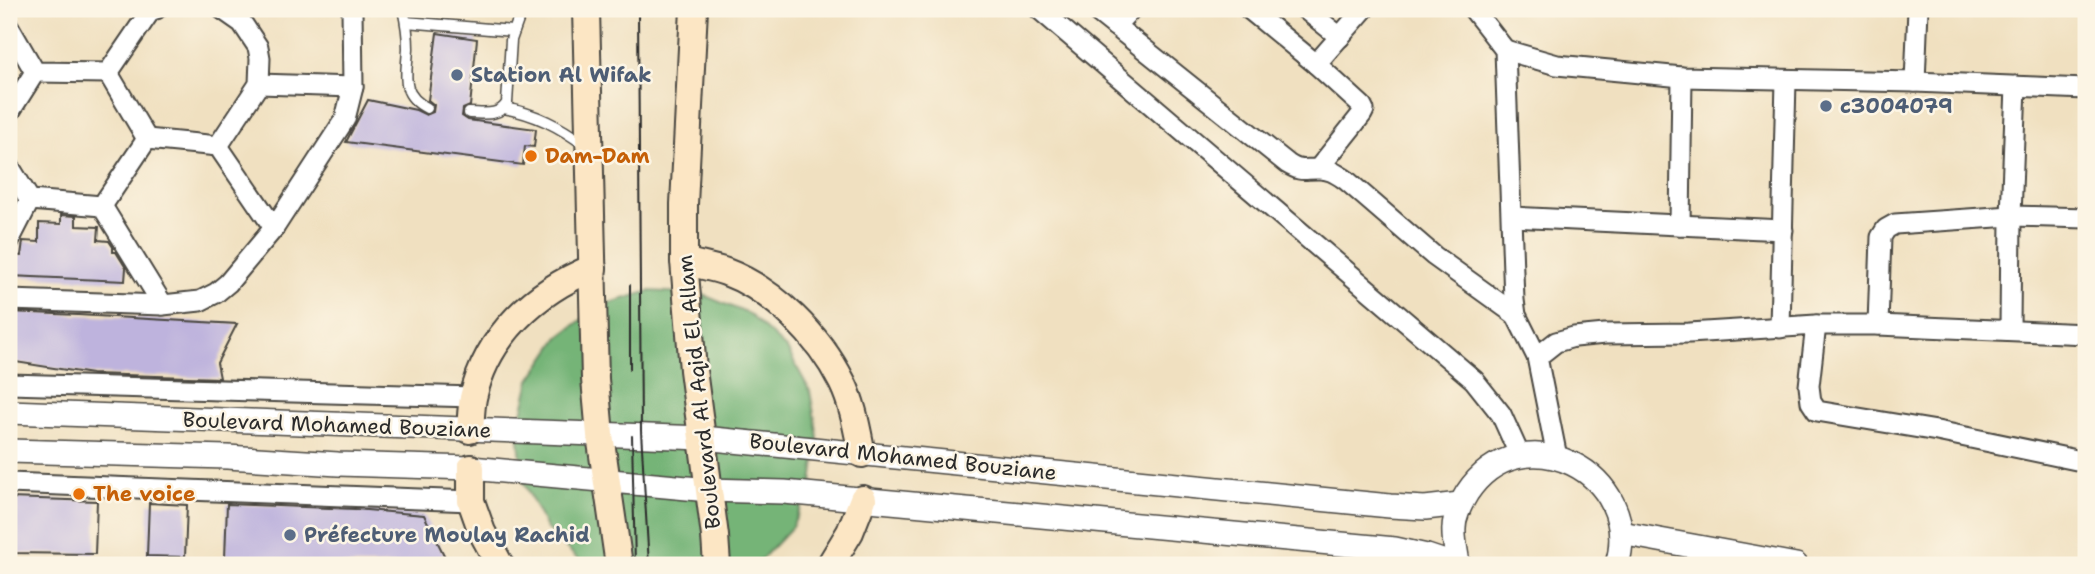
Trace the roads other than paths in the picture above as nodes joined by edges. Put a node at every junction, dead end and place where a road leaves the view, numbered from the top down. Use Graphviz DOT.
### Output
graph roads {
  1 [pos="153,9"];
  2 [pos="222,9"];
  3 [pos="352,9"];
  4 [pos="403,9"];
  5 [pos="522,9"];
  6 [pos="586,9"];
  7 [pos="694,9"];
  8 [pos="1039,9"];
  9 [pos="1094,9"];
  10 [pos="1131,9"];
  11 [pos="1249,9"];
  12 [pos="1305,9"];
  13 [pos="1364,9"];
  14 [pos="1474,9"];
  15 [pos="1918,9"];
  16 [pos="406,22"];
  17 [pos="1115,26"];
  18 [pos="9,27"];
  19 [pos="513,31"];
  20 [pos="1340,37"];
  21 [pos="1505,50"];
  22 [pos="1316,64"];
  23 [pos="35,72"];
  24 [pos="108,73"];
  25 [pos="1682,76"];
  26 [pos="1786,80"];
  27 [pos="1915,82"];
  28 [pos="259,83"];
  29 [pos="2015,86"];
  30 [pos="353,87"];
  31 [pos="2086,89"];
  32 [pos="426,108"];
  33 [pos="504,108"];
  34 [pos="9,113"];
  35 [pos="469,113"];
  36 [pos="147,139"];
  37 [pos="218,146"];
  38 [pos="590,149"];
  39 [pos="9,166"];
  40 [pos="1319,169"];
  41 [pos="30,200"];
  42 [pos="102,206"];
  43 [pos="2011,216"];
  44 [pos="1512,217"];
  45 [pos="2086,218"];
  46 [pos="1680,225"];
  47 [pos="274,228"];
  48 [pos="1783,230"];
  49 [pos="9,241"];
  50 [pos="684,261"];
  51 [pos="593,268"];
  52 [pos="9,300"];
  53 [pos="163,305"];
  54 [pos="1516,315"];
  55 [pos="1878,325"];
  56 [pos="1816,326"];
  57 [pos="1780,328"];
  58 [pos="2010,330"];
  59 [pos="2086,334"];
  60 [pos="1537,357"];
  61 [pos="9,384"];
  62 [pos="474,397"];
  63 [pos="9,412"];
  64 [pos="470,430"];
  65 [pos="600,435"];
  66 [pos="703,438"];
  67 [pos="9,452"];
  68 [pos="862,454"];
  69 [pos="1520,456"];
  70 [pos="1557,457"];
  71 [pos="2086,462"];
  72 [pos="471,468"];
  73 [pos="607,481"];
  74 [pos="9,483"];
  75 [pos="709,490"];
  76 [pos="863,499"];
  77 [pos="471,501"];
  78 [pos="1461,504"];
  79 [pos="1621,533"];
  80 [pos="500,565"];
  81 [pos="619,565"];
  82 [pos="717,565"];
  83 [pos="830,565"];
  84 [pos="1456,565"];
  85 [pos="1617,565"];
  86 [pos="1796,565"];
  1 -- 24 [label="street"];
  2 -- 28 [label="street"];
  3 -- 30 [label="street"];
  4 -- 16 [label="lane"];
  5 -- 19 [label="lane"];
  6 -- 38 [label="main road"];
  7 -- 50 [label="main road, Boulevard Al Aqid El Allam"];
  8 -- 69 [label="street"];
  9 -- 17 [label="street"];
  10 -- 17 [label="street"];
  11 -- 22 [label="street"];
  12 -- 20 [label="street"];
  13 -- 20 [label="street"];
  14 -- 21 [label="street"];
  15 -- 27 [label="street"];
  16 -- 19 [label="lane"];
  16 -- 32 [label="lane"];
  17 -- 40 [label="street"];
  18 -- 23 [label="street"];
  19 -- 33 [label="lane"];
  20 -- 22 [label="street"];
  21 -- 25 [label="street"];
  21 -- 44 [label="street"];
  22 -- 40 [label="street"];
  23 -- 24 [label="street"];
  23 -- 34 [label="street"];
  24 -- 36 [label="street"];
  25 -- 26 [label="street"];
  25 -- 46 [label="street"];
  26 -- 27 [label="street"];
  26 -- 48 [label="street"];
  27 -- 29 [label="street"];
  28 -- 30 [label="street"];
  28 -- 37 [label="street"];
  29 -- 31 [label="street"];
  29 -- 43 [label="street"];
  30 -- 47 [label="street"];
  33 -- 35 [label="lane"];
  33 -- 38 [label="lane"];
  36 -- 37 [label="street"];
  36 -- 42 [label="street"];
  37 -- 47 [label="street"];
  38 -- 51 [label="main road"];
  39 -- 41 [label="street"];
  40 -- 54 [label="street"];
  41 -- 42 [label="street"];
  41 -- 49 [label="street"];
  42 -- 53 [label="street"];
  43 -- 45 [label="street"];
  43 -- 55 [label="street"];
  43 -- 58 [label="street"];
  44 -- 46 [label="street"];
  44 -- 54 [label="street"];
  46 -- 48 [label="street"];
  47 -- 53 [label="street"];
  48 -- 57 [label="street"];
  50 -- 66 [label="main road, Boulevard Al Aqid El Allam"];
  50 -- 68 [label="main road"];
  51 -- 62 [label="main road"];
  51 -- 65 [label="main road"];
  52 -- 53 [label="street"];
  54 -- 60 [label="street"];
  55 -- 56 [label="street"];
  55 -- 58 [label="street"];
  56 -- 57 [label="street"];
  56 -- 71 [label="street"];
  57 -- 60 [label="street"];
  58 -- 59 [label="street"];
  60 -- 70 [label="street"];
  61 -- 62 [label="street"];
  62 -- 64 [label="main road"];
  63 -- 64 [label="street, Boulevard Mohamed Bouziane"];
  64 -- 65 [label="street, Boulevard Mohamed Bouziane"];
  65 -- 66 [label="street, Boulevard Mohamed Bouziane"];
  65 -- 73 [label="main road"];
  66 -- 68 [label="street, Boulevard Mohamed Bouziane"];
  66 -- 75 [label="main road, Boulevard Al Aqid El Allam"];
  67 -- 72 [label="street, Boulevard Mohamed Bouziane"];
  68 -- 78 [label="street, Boulevard Mohamed Bouziane"];
  69 -- 70 [label="street"];
  69 -- 78 [label="street"];
  70 -- 79 [label="street"];
  72 -- 73 [label="street, Boulevard Mohamed Bouziane"];
  72 -- 77 [label="main road"];
  73 -- 75 [label="street, Boulevard Mohamed Bouziane"];
  73 -- 81 [label="main road"];
  74 -- 77 [label="street"];
  75 -- 76 [label="street, Boulevard Mohamed Bouziane"];
  75 -- 82 [label="main road, Boulevard Al Aqid El Allam"];
  76 -- 83 [label="main road"];
  76 -- 84 [label="street, Boulevard Mohamed Bouziane"];
  77 -- 80 [label="main road"];
  78 -- 84 [label="street"];
  79 -- 85 [label="street"];
  79 -- 86 [label="street"];
}
